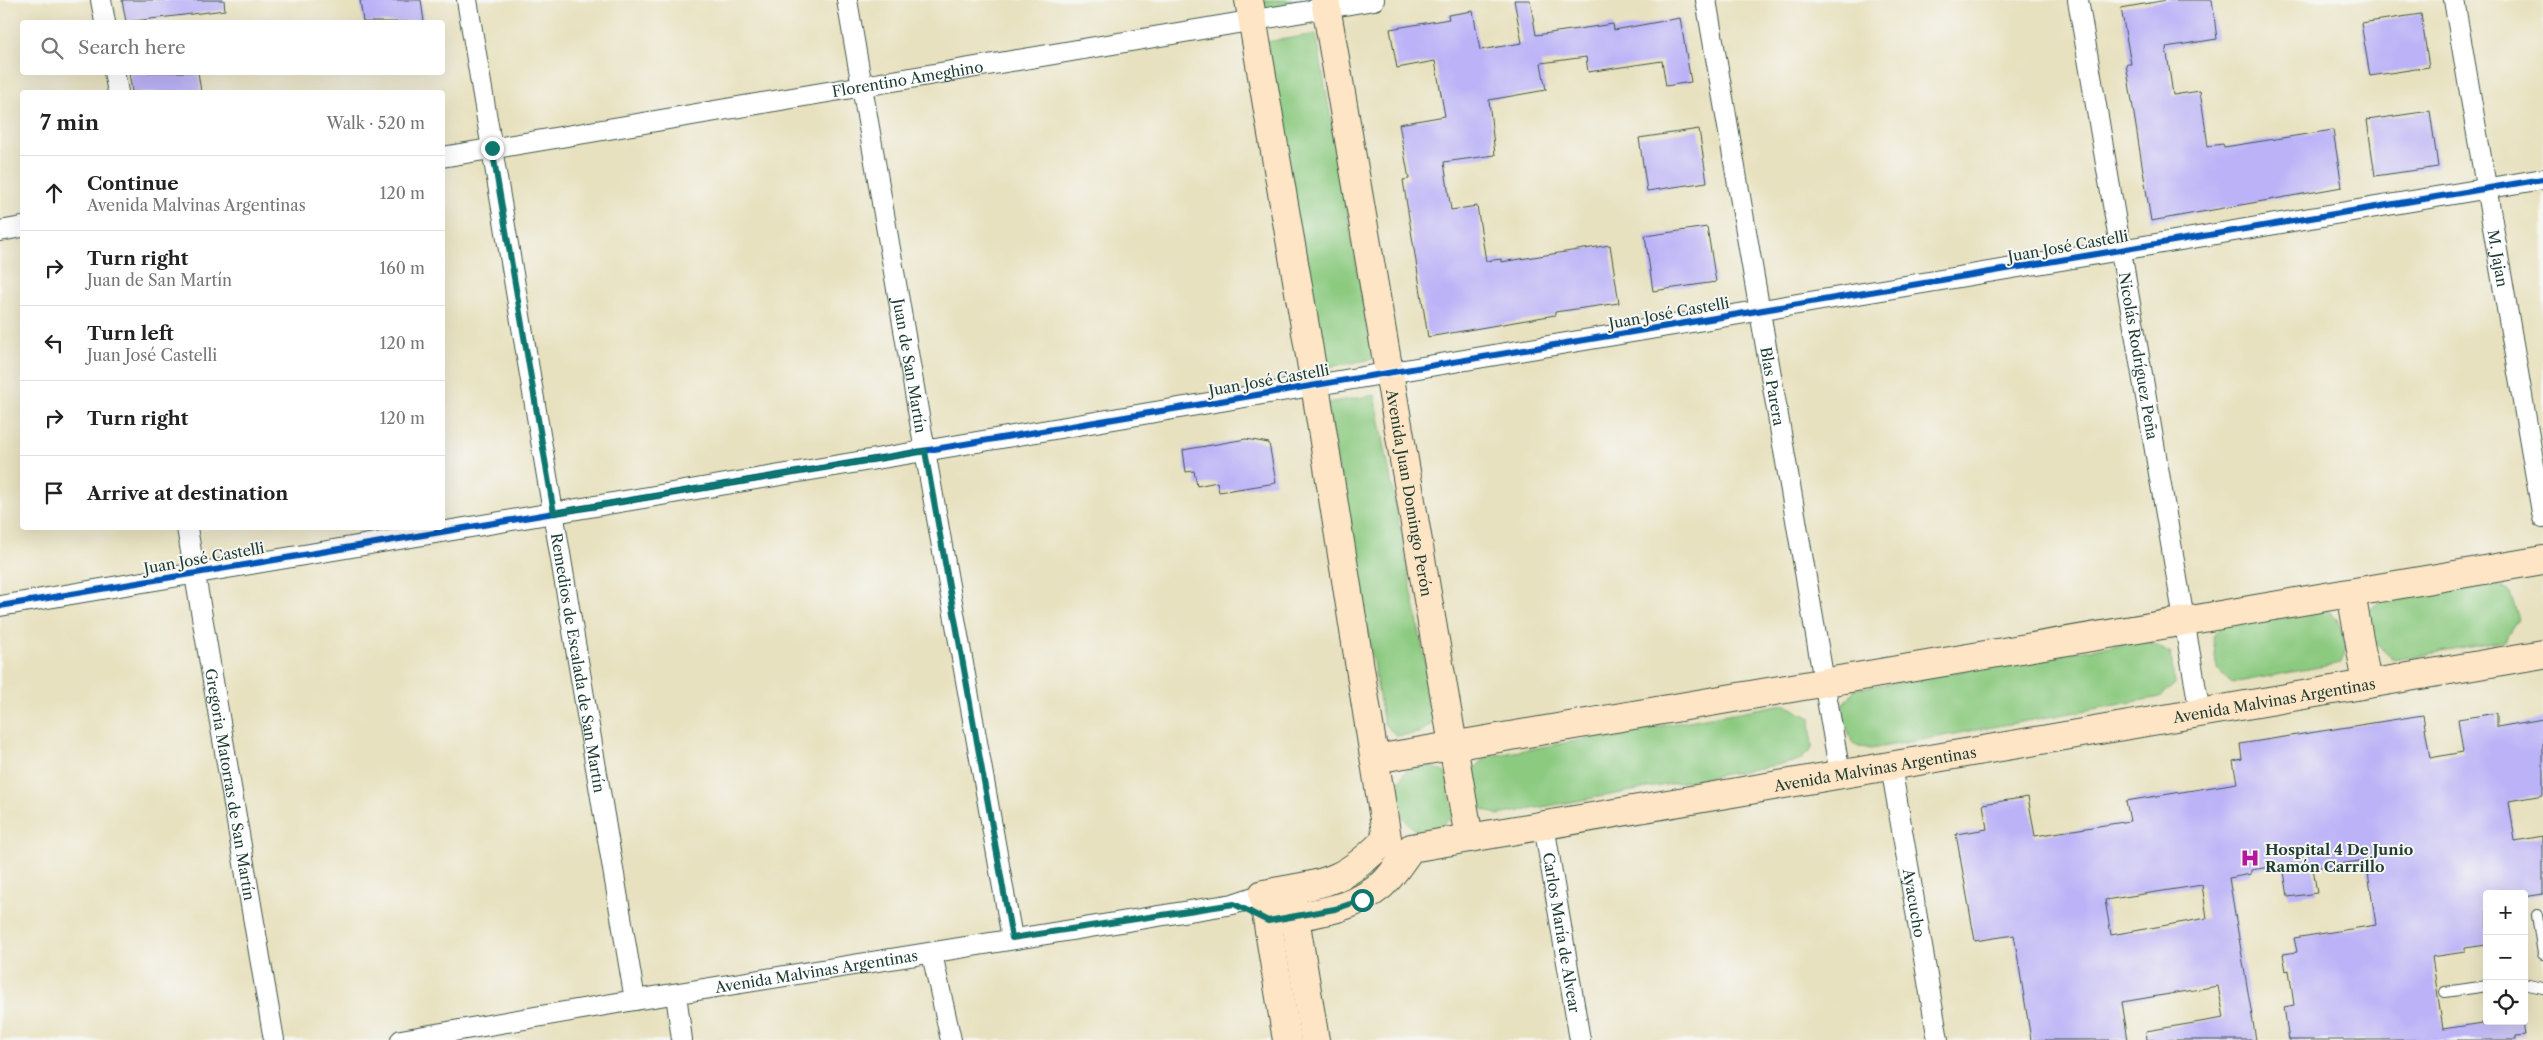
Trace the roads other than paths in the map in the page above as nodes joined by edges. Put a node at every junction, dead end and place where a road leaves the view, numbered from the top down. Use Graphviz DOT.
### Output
graph roads {
  1 [pos="101,0"];
  2 [pos="467,0"];
  3 [pos="847,0"];
  4 [pos="1374,0"];
  5 [pos="1706,0"];
  6 [pos="2078,0"];
  7 [pos="2454,0"];
  8 [pos="1326,4"];
  9 [pos="1251,10"];
  10 [pos="105,20"];
  11 [pos="115,75"];
  12 [pos="862,86"];
  13 [pos="118,90"];
  14 [pos="492,148"];
  15 [pos="445,156"];
  16 [pos="2543,179"];
  17 [pos="2486,188"];
  18 [pos="20,227"];
  19 [pos="0,231"];
  20 [pos="2121,250"];
  21 [pos="1760,310"];
  22 [pos="1389,373"];
  23 [pos="1315,385"];
  24 [pos="925,451"];
  25 [pos="554,513"];
  26 [pos="2543,518"];
  27 [pos="187,530"];
  28 [pos="2543,560"];
  29 [pos="194,572"];
  30 [pos="2351,592"];
  31 [pos="0,606"];
  32 [pos="2184,621"];
  33 [pos="2543,654"];
  34 [pos="1824,682"];
  35 [pos="2367,684"];
  36 [pos="2200,712"];
  37 [pos="1452,746"];
  38 [pos="1375,759"];
  39 [pos="1890,766"];
  40 [pos="1840,774"];
  41 [pos="1544,825"];
  42 [pos="1469,838"];
  43 [pos="1290,890"];
  44 [pos="1263,894"];
  45 [pos="1234,904"];
  46 [pos="2537,915"];
  47 [pos="1294,916"];
  48 [pos="1268,921"];
  49 [pos="1012,938"];
  50 [pos="932,954"];
  51 [pos="2543,954"];
  52 [pos="2528,985"];
  53 [pos="2483,987"];
  54 [pos="2543,988"];
  55 [pos="2445,992"];
  56 [pos="676,994"];
  57 [pos="635,1000"];
  58 [pos="274,1040"];
  59 [pos="401,1040"];
  60 [pos="682,1040"];
  61 [pos="951,1040"];
  62 [pos="1287,1040"];
  63 [pos="1315,1040"];
  64 [pos="1580,1040"];
  65 [pos="1938,1040"];
  1 -- 10 [label="street"];
  2 -- 14 [label="street, Remedios de Escalada de San Martín"];
  3 -- 12 [label="street, Juan de San Martín"];
  4 -- 8 [label="street, Florentino Ameghino"];
  5 -- 21 [label="street, Blas Parera"];
  6 -- 20 [label="street, Nicolás Rodríguez Peña"];
  7 -- 17 [label="street, M. Jajan"];
  8 -- 9 [label="street, Florentino Ameghino"];
  8 -- 22 [label="main road, Avenida Juan Domingo Perón"];
  9 -- 12 [label="street, Florentino Ameghino"];
  9 -- 23 [label="main road"];
  11 -- 13 [label="street"];
  12 -- 14 [label="street, Florentino Ameghino"];
  12 -- 24 [label="street, Juan de San Martín"];
  14 -- 15 [label="street, Florentino Ameghino"];
  14 -- 25 [label="street, Remedios de Escalada de San Martín"];
  16 -- 17 [label="street, Juan José Castelli"];
  17 -- 20 [label="street, Juan José Castelli"];
  17 -- 26 [label="street, M. Jajan"];
  18 -- 19 [label="street"];
  20 -- 21 [label="street, Juan José Castelli"];
  20 -- 32 [label="street, Nicolás Rodríguez Peña"];
  21 -- 22 [label="street, Juan José Castelli"];
  21 -- 34 [label="street, Blas Parera"];
  22 -- 23 [label="street, Juan José Castelli"];
  22 -- 37 [label="main road, Avenida Juan Domingo Perón"];
  23 -- 24 [label="street, Juan José Castelli"];
  23 -- 38 [label="main road"];
  24 -- 25 [label="street, Juan José Castelli"];
  24 -- 49 [label="street, Juan de San Martín"];
  25 -- 29 [label="street, Juan José Castelli"];
  25 -- 57 [label="street, Remedios de Escalada de San Martín"];
  27 -- 29 [label="street, Gregoria Matorras de San Martín"];
  28 -- 30 [label="main road"];
  29 -- 31 [label="street, Juan José Castelli"];
  29 -- 58 [label="street, Gregoria Matorras de San Martín"];
  30 -- 32 [label="main road"];
  30 -- 35 [label="main road"];
  32 -- 34 [label="main road"];
  32 -- 36 [label="street, Nicolás Rodríguez Peña"];
  33 -- 35 [label="main road, Avenida Malvinas Argentinas"];
  34 -- 37 [label="main road"];
  34 -- 40 [label="street, Blas Parera"];
  35 -- 36 [label="main road, Avenida Malvinas Argentinas"];
  36 -- 39 [label="main road, Avenida Malvinas Argentinas"];
  37 -- 38 [label="main road"];
  37 -- 42 [label="main road, Avenida Juan Domingo Perón"];
  38 -- 43 [label="main road, Avenida Malvinas Argentinas"];
  39 -- 40 [label="main road, Avenida Malvinas Argentinas"];
  39 -- 65 [label="street, Ayacucho"];
  40 -- 41 [label="main road, Avenida Malvinas Argentinas"];
  41 -- 42 [label="main road, Avenida Malvinas Argentinas"];
  41 -- 64 [label="street, Carlos María de Alvear"];
  42 -- 47 [label="main road, Avenida Malvinas Argentinas"];
  43 -- 44 [label="main road, Avenida Malvinas Argentinas"];
  43 -- 47 [label="main road"];
  44 -- 45 [label="street, Avenida Malvinas Argentinas"];
  44 -- 48 [label="main road"];
  45 -- 48 [label="street"];
  45 -- 49 [label="street, Avenida Malvinas Argentinas"];
  46 -- 51 [label="lane"];
  47 -- 48 [label="main road, Avenida Malvinas Argentinas"];
  47 -- 63 [label="main road"];
  48 -- 62 [label="main road"];
  49 -- 50 [label="street, Avenida Malvinas Argentinas"];
  50 -- 56 [label="street, Avenida Malvinas Argentinas"];
  50 -- 61 [label="street"];
  52 -- 54 [label="lane"];
  53 -- 55 [label="lane"];
  56 -- 57 [label="street, Avenida Malvinas Argentinas"];
  56 -- 60 [label="street"];
  57 -- 59 [label="street, Avenida Malvinas Argentinas"];
}
